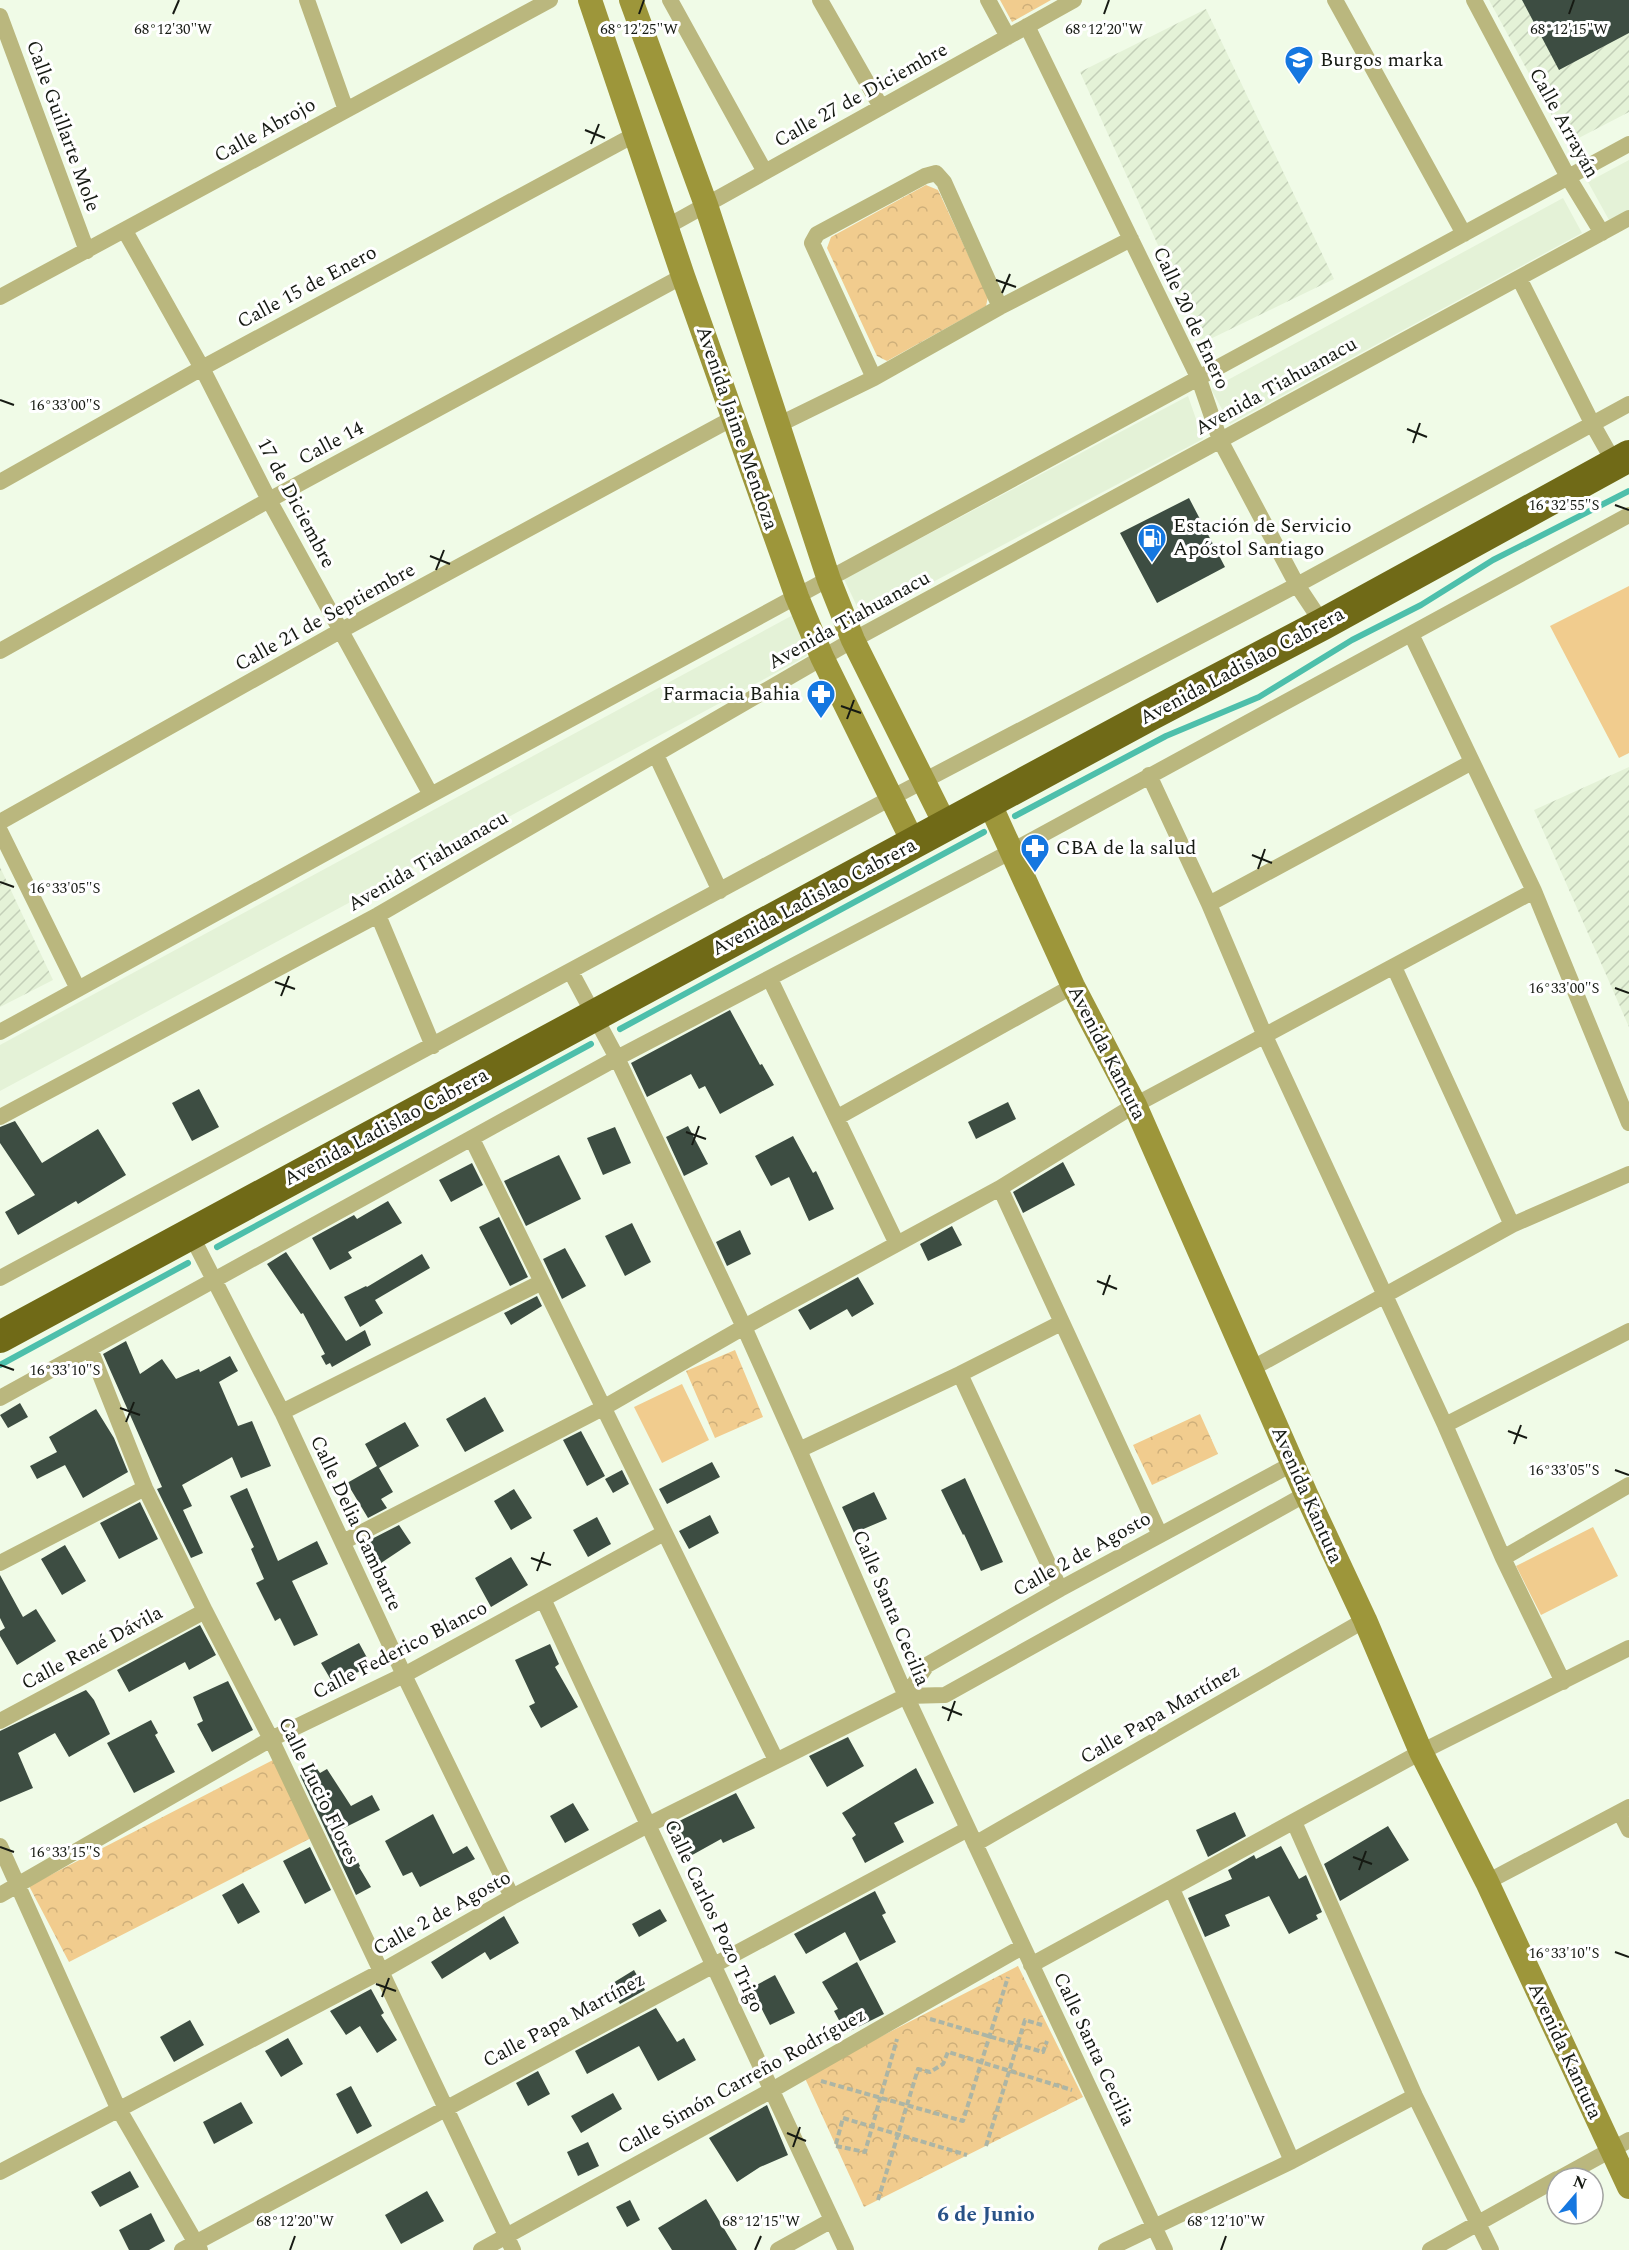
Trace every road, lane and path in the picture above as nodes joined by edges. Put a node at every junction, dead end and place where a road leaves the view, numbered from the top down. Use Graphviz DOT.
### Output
graph roads {
  1 [pos="307,0"];
  2 [pos="550,0"];
  3 [pos="590,0"];
  4 [pos="631,0"];
  5 [pos="670,0"];
  6 [pos="820,0"];
  7 [pos="988,0"];
  8 [pos="1074,0"];
  9 [pos="1335,0"];
  10 [pos="1474,0"];
  11 [pos="0,16"];
  12 [pos="1027,26"];
  13 [pos="1008,37"];
  14 [pos="881,107"];
  15 [pos="346,110"];
  16 [pos="636,134"];
  17 [pos="1629,144"];
  18 [pos="765,172"];
  19 [pos="1569,177"];
  20 [pos="706,205"];
  21 [pos="1629,218"];
  22 [pos="668,226"];
  23 [pos="125,231"];
  24 [pos="1602,233"];
  25 [pos="1464,234"];
  26 [pos="1131,239"];
  27 [pos="87,251"];
  28 [pos="684,276"];
  29 [pos="1519,278"];
  30 [pos="0,297"];
  31 [pos="1000,307"];
  32 [pos="202,368"];
  33 [pos="874,378"];
  34 [pos="1199,379"];
  35 [pos="1629,404"];
  36 [pos="735,417"];
  37 [pos="778,425"];
  38 [pos="1593,425"];
  39 [pos="1220,440"];
  40 [pos="1622,460"];
  41 [pos="0,482"];
  42 [pos="269,500"];
  43 [pos="1629,515"];
  44 [pos="830,580"];
  45 [pos="1297,585"];
  46 [pos="797,597"];
  47 [pos="1323,624"];
  48 [pos="340,631"];
  49 [pos="1411,634"];
  50 [pos="853,640"];
  51 [pos="0,651"];
  52 [pos="822,657"];
  53 [pos="656,755"];
  54 [pos="1472,762"];
  55 [pos="1149,775"];
  56 [pos="924,782"];
  57 [pos="431,795"];
  58 [pos="891,798"];
  59 [pos="989,802"];
  60 [pos="0,822"];
  61 [pos="946,826"];
  62 [pos="0,831"];
  63 [pos="914,844"];
  64 [pos="1012,851"];
  65 [pos="720,891"];
  66 [pos="1534,891"];
  67 [pos="1209,904"];
  68 [pos="378,915"];
  69 [pos="1394,967"];
  70 [pos="571,972"];
  71 [pos="770,979"];
  72 [pos="1073,986"];
  73 [pos="78,989"];
  74 [pos="594,1014"];
  75 [pos="0,1032"];
  76 [pos="1265,1036"];
  77 [pos="433,1046"];
  78 [pos="617,1058"];
  79 [pos="1135,1105"];
  80 [pos="0,1117"];
  81 [pos="838,1117"];
  82 [pos="1629,1123"];
  83 [pos="472,1139"];
  84 [pos="1629,1174"];
  85 [pos="1000,1188"];
  86 [pos="1512,1225"];
  87 [pos="190,1233"];
  88 [pos="897,1244"];
  89 [pos="0,1278"];
  90 [pos="216,1279"];
  91 [pos="542,1282"];
  92 [pos="1385,1296"];
  93 [pos="1061,1323"];
  94 [pos="744,1327"];
  95 [pos="1629,1331"];
  96 [pos="0,1337"];
  97 [pos="90,1349"];
  98 [pos="1251,1369"];
  99 [pos="960,1374"];
  100 [pos="0,1398"];
  101 [pos="603,1408"];
  102 [pos="282,1412"];
  103 [pos="1445,1425"];
  104 [pos="799,1450"];
  105 [pos="1292,1464"];
  106 [pos="1629,1485"];
  107 [pos="146,1488"];
  108 [pos="1306,1494"];
  109 [pos="664,1533"];
  110 [pos="1160,1535"];
  111 [pos="343,1542"];
  112 [pos="1503,1558"];
  113 [pos="0,1563"];
  114 [pos="1060,1589"];
  115 [pos="543,1599"];
  116 [pos="205,1611"];
  117 [pos="1365,1620"];
  118 [pos="1629,1647"];
  119 [pos="404,1675"];
  120 [pos="1563,1682"];
  121 [pos="906,1696"];
  122 [pos="0,1721"];
  123 [pos="271,1739"];
  124 [pos="1421,1752"];
  125 [pos="776,1760"];
  126 [pos="1625,1809"];
  127 [pos="1294,1822"];
  128 [pos="648,1824"];
  129 [pos="968,1828"];
  130 [pos="1629,1830"];
  131 [pos="975,1844"];
  132 [pos="0,1846"];
  133 [pos="1487,1882"];
  134 [pos="17,1886"];
  135 [pos="1172,1889"];
  136 [pos="0,1895"];
  137 [pos="512,1897"];
  138 [pos="1022,1947"];
  139 [pos="713,1964"];
  140 [pos="1031,1965"];
  141 [pos="1010,1970"];
  142 [pos="382,1971"];
  143 [pos="921,2016"];
  144 [pos="1048,2026"];
  145 [pos="1051,2032"];
  146 [pos="989,2036"];
  147 [pos="898,2037"];
  148 [pos="1017,2045"];
  149 [pos="981,2062"];
  150 [pos="1009,2072"];
  151 [pos="815,2079"];
  152 [pos="772,2090"];
  153 [pos="1082,2093"];
  154 [pos="1415,2097"];
  155 [pos="880,2098"];
  156 [pos="906,2104"];
  157 [pos="446,2107"];
  158 [pos="118,2108"];
  159 [pos="872,2127"];
  160 [pos="897,2135"];
  161 [pos="1619,2144"];
  162 [pos="986,2146"];
  163 [pos="968,2155"];
  164 [pos="1292,2161"];
  165 [pos="1581,2166"];
  166 [pos="0,2172"];
  167 [pos="1545,2186"];
  168 [pos="1629,2187"];
  169 [pos="878,2200"];
  170 [pos="832,2220"];
  171 [pos="1480,2224"];
  172 [pos="1154,2227"];
  173 [pos="509,2243"];
  174 [pos="193,2248"];
  175 [pos="481,2250"];
  176 [pos="778,2250"];
  177 [pos="846,2250"];
  178 [pos="1106,2250"];
  179 [pos="1165,2250"];
  180 [pos="1430,2250"];
  181 [pos="1491,2250"];
  1 -- 15 [label="street"];
  2 -- 15 [label="street, Calle Abrojo"];
  3 -- 16 [label="main road, Avenida Jaime Mendoza"];
  4 -- 20 [label="main road, Avenida Jaime Mendoza"];
  5 -- 18 [label="street"];
  6 -- 14 [label="street"];
  7 -- 13 [label="street"];
  8 -- 12 [label="street, Calle 27 de Diciembre"];
  9 -- 25 [label="street"];
  10 -- 19 [label="street, Calle Arrayán"];
  11 -- 27 [label="street, Calle Guillarte Mole"];
  12 -- 13 [label="street, Calle 27 de Diciembre"];
  12 -- 26 [label="street, Calle 20 de Enero"];
  13 -- 14 [label="street, Calle 27 de Diciembre"];
  14 -- 18 [label="street, Calle 27 de Diciembre"];
  15 -- 23 [label="street, Calle Abrojo"];
  16 -- 22 [label="main road, Avenida Jaime Mendoza"];
  16 -- 32 [label="street, Calle 15 de Enero"];
  17 -- 19 [label="street"];
  18 -- 20 [label="street, Calle 27 de Diciembre"];
  19 -- 24 [label="street, Calle Arrayán"];
  19 -- 25 [label="street"];
  20 -- 22 [label="street, Calle 27 de Diciembre"];
  20 -- 37 [label="main road, Avenida Jaime Mendoza"];
  21 -- 24 [label="street, Avenida Tiahuanacu"];
  22 -- 28 [label="main road, Avenida Jaime Mendoza"];
  23 -- 27 [label="street, Calle Abrojo"];
  23 -- 32 [label="street, 17 de Diciembre"];
  24 -- 29 [label="street, Avenida Tiahuanacu"];
  25 -- 34 [label="street"];
  26 -- 31 [label="street"];
  26 -- 34 [label="street, Calle 20 de Enero"];
  27 -- 30 [label="street, Calle Abrojo"];
  28 -- 36 [label="main road, Avenida Jaime Mendoza"];
  28 -- 42 [label="street, Calle 14"];
  29 -- 38 [label="street"];
  29 -- 39 [label="street, Avenida Tiahuanacu"];
  31 -- 33 [label="street"];
  31 -- 33 [label="street"];
  32 -- 41 [label="street, Calle 15 de Enero"];
  32 -- 42 [label="street, 17 de Diciembre"];
  33 -- 37 [label="street"];
  34 -- 39 [label="street, Calle 20 de Enero"];
  34 -- 44 [label="street"];
  35 -- 38 [label="street"];
  36 -- 46 [label="main road, Avenida Jaime Mendoza"];
  36 -- 48 [label="street, Calle 21 de Septiembre"];
  37 -- 44 [label="main road, Avenida Jaime Mendoza"];
  38 -- 40 [label="street"];
  38 -- 45 [label="street"];
  39 -- 45 [label="street, Calle 20 de Enero"];
  39 -- 50 [label="street, Avenida Tiahuanacu"];
  40 -- 47 [label="highway, Avenida Ladislao Cabrera"];
  42 -- 48 [label="street, 17 de Diciembre"];
  42 -- 51 [label="street, Calle 14"];
  43 -- 49 [label="street"];
  44 -- 46 [label="street"];
  44 -- 50 [label="main road, Avenida Jaime Mendoza"];
  45 -- 47 [label="street, Calle 20 de Enero"];
  45 -- 56 [label="street"];
  46 -- 52 [label="main road, Avenida Jaime Mendoza"];
  46 -- 57 [label="street"];
  47 -- 59 [label="highway, Avenida Ladislao Cabrera"];
  48 -- 57 [label="street, 17 de Diciembre"];
  48 -- 60 [label="street, Calle 21 de Septiembre"];
  49 -- 54 [label="street"];
  49 -- 55 [label="street"];
  50 -- 52 [label="street, Avenida Tiahuanacu"];
  50 -- 56 [label="main road, Avenida Jaime Mendoza"];
  52 -- 53 [label="street, Avenida Tiahuanacu"];
  52 -- 58 [label="main road, Avenida Jaime Mendoza"];
  53 -- 65 [label="street"];
  53 -- 68 [label="street, Avenida Tiahuanacu"];
  54 -- 66 [label="street"];
  54 -- 67 [label="street"];
  55 -- 64 [label="street"];
  55 -- 67 [label="street"];
  56 -- 58 [label="street"];
  56 -- 61 [label="main road, Avenida Jaime Mendoza"];
  57 -- 73 [label="street"];
  58 -- 63 [label="main road, Avenida Jaime Mendoza"];
  58 -- 65 [label="street"];
  59 -- 61 [label="highway, Avenida Ladislao Cabrera"];
  59 -- 64 [label="main road, Avenida Kantuta"];
  61 -- 63 [label="highway, Avenida Ladislao Cabrera"];
  62 -- 73 [label="street"];
  63 -- 74 [label="highway, Avenida Ladislao Cabrera"];
  64 -- 71 [label="street"];
  64 -- 72 [label="main road, Avenida Kantuta"];
  65 -- 70 [label="street"];
  66 -- 69 [label="street"];
  66 -- 82 [label="street"];
  67 -- 76 [label="street"];
  68 -- 77 [label="street"];
  68 -- 80 [label="street, Avenida Tiahuanacu"];
  69 -- 76 [label="street"];
  69 -- 86 [label="street"];
  70 -- 74 [label="street, Calle Santa Cecilia"];
  70 -- 77 [label="street"];
  71 -- 78 [label="street"];
  71 -- 81 [label="street"];
  72 -- 79 [label="main road, Avenida Kantuta"];
  72 -- 81 [label="street"];
  73 -- 75 [label="street"];
  74 -- 78 [label="street, Calle Santa Cecilia"];
  74 -- 87 [label="highway, Avenida Ladislao Cabrera"];
  76 -- 79 [label="street"];
  76 -- 92 [label="street"];
  77 -- 89 [label="street"];
  78 -- 83 [label="street"];
  78 -- 94 [label="street, Calle Santa Cecilia"];
  79 -- 85 [label="street"];
  79 -- 98 [label="main road, Avenida Kantuta"];
  81 -- 88 [label="street"];
  83 -- 90 [label="street"];
  83 -- 91 [label="street"];
  84 -- 86 [label="street"];
  85 -- 88 [label="street"];
  85 -- 93 [label="street"];
  86 -- 92 [label="street"];
  87 -- 90 [label="street, Calle Delia Gambarte"];
  87 -- 96 [label="highway, Avenida Ladislao Cabrera"];
  88 -- 94 [label="street"];
  90 -- 97 [label="street"];
  90 -- 102 [label="street, Calle Delia Gambarte"];
  91 -- 101 [label="street"];
  91 -- 102 [label="street"];
  92 -- 98 [label="street"];
  92 -- 103 [label="street"];
  93 -- 99 [label="street"];
  93 -- 110 [label="street"];
  94 -- 101 [label="street"];
  94 -- 104 [label="street, Calle Santa Cecilia"];
  95 -- 103 [label="street"];
  97 -- 100 [label="street"];
  97 -- 107 [label="street, Calle Lucio Flores"];
  98 -- 105 [label="main road, Avenida Kantuta"];
  99 -- 104 [label="street"];
  99 -- 114 [label="street"];
  101 -- 109 [label="street"];
  101 -- 111 [label="street"];
  102 -- 111 [label="street, Calle Delia Gambarte"];
  103 -- 112 [label="street"];
  104 -- 121 [label="street, Calle Santa Cecilia"];
  105 -- 108 [label="main road, Avenida Kantuta"];
  105 -- 110 [label="street, Calle 2 de Agosto"];
  106 -- 112 [label="street"];
  107 -- 113 [label="street"];
  107 -- 116 [label="street, Calle Lucio Flores"];
  108 -- 117 [label="main road, Avenida Kantuta"];
  108 -- 121 [label="street, Calle 2 de Agosto"];
  109 -- 115 [label="street, Calle Federico Blanco"];
  109 -- 125 [label="street"];
  110 -- 114 [label="street, Calle 2 de Agosto"];
  111 -- 119 [label="street, Calle Delia Gambarte"];
  112 -- 120 [label="street"];
  114 -- 121 [label="street, Calle 2 de Agosto"];
  115 -- 119 [label="street, Calle Federico Blanco"];
  115 -- 128 [label="street, Calle Carlos Pozo Trigo"];
  116 -- 122 [label="street, Calle René Dávila"];
  116 -- 123 [label="street, Calle Lucio Flores"];
  117 -- 124 [label="main road, Avenida Kantuta"];
  117 -- 131 [label="street, Calle Papa Martínez"];
  118 -- 120 [label="street"];
  119 -- 123 [label="street, Calle Federico Blanco"];
  119 -- 137 [label="street, Calle Delia Gambarte"];
  120 -- 124 [label="street"];
  121 -- 125 [label="street, Calle 2 de Agosto"];
  121 -- 129 [label="street, Calle Santa Cecilia"];
  123 -- 134 [label="street, Calle Federico Blanco"];
  123 -- 142 [label="street, Calle Lucio Flores"];
  124 -- 127 [label="street"];
  124 -- 133 [label="main road, Avenida Kantuta"];
  125 -- 128 [label="street, Calle 2 de Agosto"];
  126 -- 130 [label="street"];
  126 -- 133 [label="street"];
  127 -- 135 [label="street"];
  127 -- 154 [label="street"];
  128 -- 137 [label="street, Calle 2 de Agosto"];
  128 -- 139 [label="street, Calle Carlos Pozo Trigo"];
  129 -- 131 [label="street, Calle Santa Cecilia"];
  129 -- 139 [label="street, Calle Papa Martínez"];
  131 -- 138 [label="street, Calle Santa Cecilia"];
  132 -- 134 [label="street"];
  133 -- 161 [label="main road, Avenida Kantuta"];
  134 -- 136 [label="street, Calle Federico Blanco"];
  134 -- 158 [label="street"];
  135 -- 140 [label="street"];
  135 -- 164 [label="street"];
  137 -- 142 [label="street, Calle 2 de Agosto"];
  138 -- 140 [label="street, Calle Santa Cecilia"];
  138 -- 152 [label="street, Calle Simón Carreño Rodríguez"];
  139 -- 152 [label="street, Calle Carlos Pozo Trigo"];
  139 -- 157 [label="street, Calle Papa Martínez"];
  140 -- 172 [label="street, Calle Santa Cecilia"];
  141 -- 146 [label="path"];
  142 -- 157 [label="street, Calle Lucio Flores"];
  142 -- 158 [label="street, Calle 2 de Agosto"];
  143 -- 146 [label="path"];
  144 -- 148 [label="path"];
  145 -- 148 [label="path"];
  146 -- 148 [label="path"];
  146 -- 149 [label="path"];
  147 -- 155 [label="path"];
  148 -- 150 [label="path"];
  149 -- 150 [label="path"];
  149 -- 156 [label="path"];
  149 -- 156 [label="path"];
  150 -- 153 [label="path"];
  150 -- 162 [label="path"];
  151 -- 155 [label="path"];
  152 -- 170 [label="street, Calle Carlos Pozo Trigo"];
  152 -- 173 [label="street, Calle Simón Carreño Rodríguez"];
  154 -- 164 [label="street"];
  154 -- 171 [label="street"];
  155 -- 156 [label="path"];
  155 -- 159 [label="path"];
  156 -- 160 [label="path"];
  157 -- 173 [label="street, Calle Lucio Flores"];
  157 -- 174 [label="street, Calle Papa Martínez"];
  158 -- 166 [label="street, Calle 2 de Agosto"];
  158 -- 174 [label="street"];
  159 -- 159 [label="path"];
  159 -- 160 [label="path"];
  160 -- 163 [label="path"];
  160 -- 169 [label="path"];
  161 -- 165 [label="street"];
  161 -- 168 [label="main road, Avenida Kantuta"];
  164 -- 172 [label="street"];
  167 -- 171 [label="street"];
  170 -- 176 [label="street"];
  170 -- 177 [label="street, Calle Carlos Pozo Trigo"];
  171 -- 180 [label="street"];
  171 -- 181 [label="street"];
  172 -- 178 [label="street"];
  172 -- 179 [label="street, Calle Santa Cecilia"];
  173 -- 175 [label="street, Calle Simón Carreño Rodríguez"];
}
